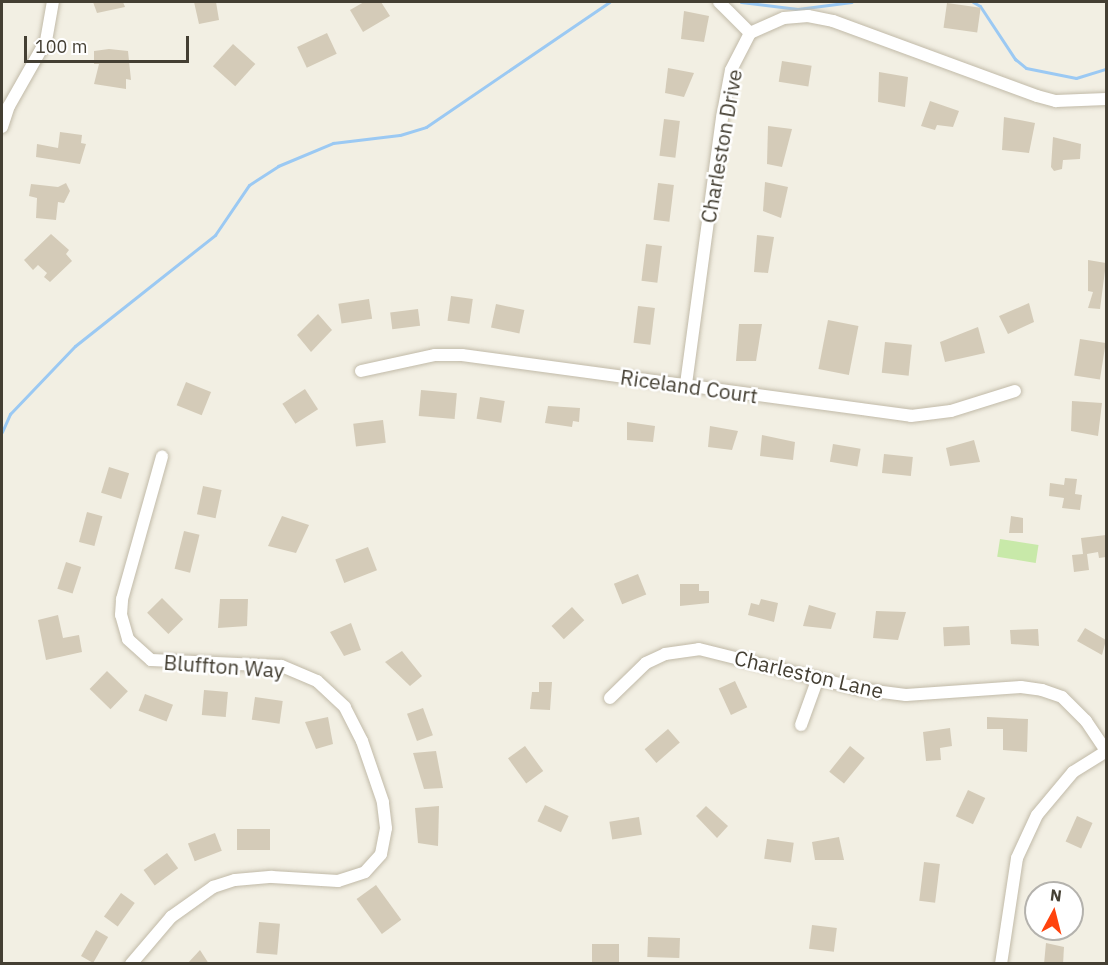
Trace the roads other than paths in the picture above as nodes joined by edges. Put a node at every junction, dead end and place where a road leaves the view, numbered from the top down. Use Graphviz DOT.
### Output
graph roads {
  1 [pos="53,2"];
  2 [pos="718,2"];
  3 [pos="750,33"];
  4 [pos="1107,99"];
  5 [pos="2,127"];
  6 [pos="361,371"];
  7 [pos="686,384"];
  8 [pos="1015,391"];
  9 [pos="162,457"];
  10 [pos="818,678"];
  11 [pos="610,698"];
  12 [pos="801,725"];
  13 [pos="1107,751"];
  14 [pos="131,963"];
  15 [pos="1001,963"];
  1 -- 5 [label="street"];
  2 -- 3 [label="street"];
  3 -- 4 [label="street"];
  3 -- 7 [label="street, Charleston Drive"];
  6 -- 7 [label="street, Riceland Court"];
  7 -- 8 [label="street, Riceland Court"];
  9 -- 14 [label="street, Bluffton Way"];
  10 -- 11 [label="street, Charleston Lane"];
  10 -- 12 [label="street"];
  10 -- 13 [label="street, Charleston Lane"];
  13 -- 15 [label="street"];
}
